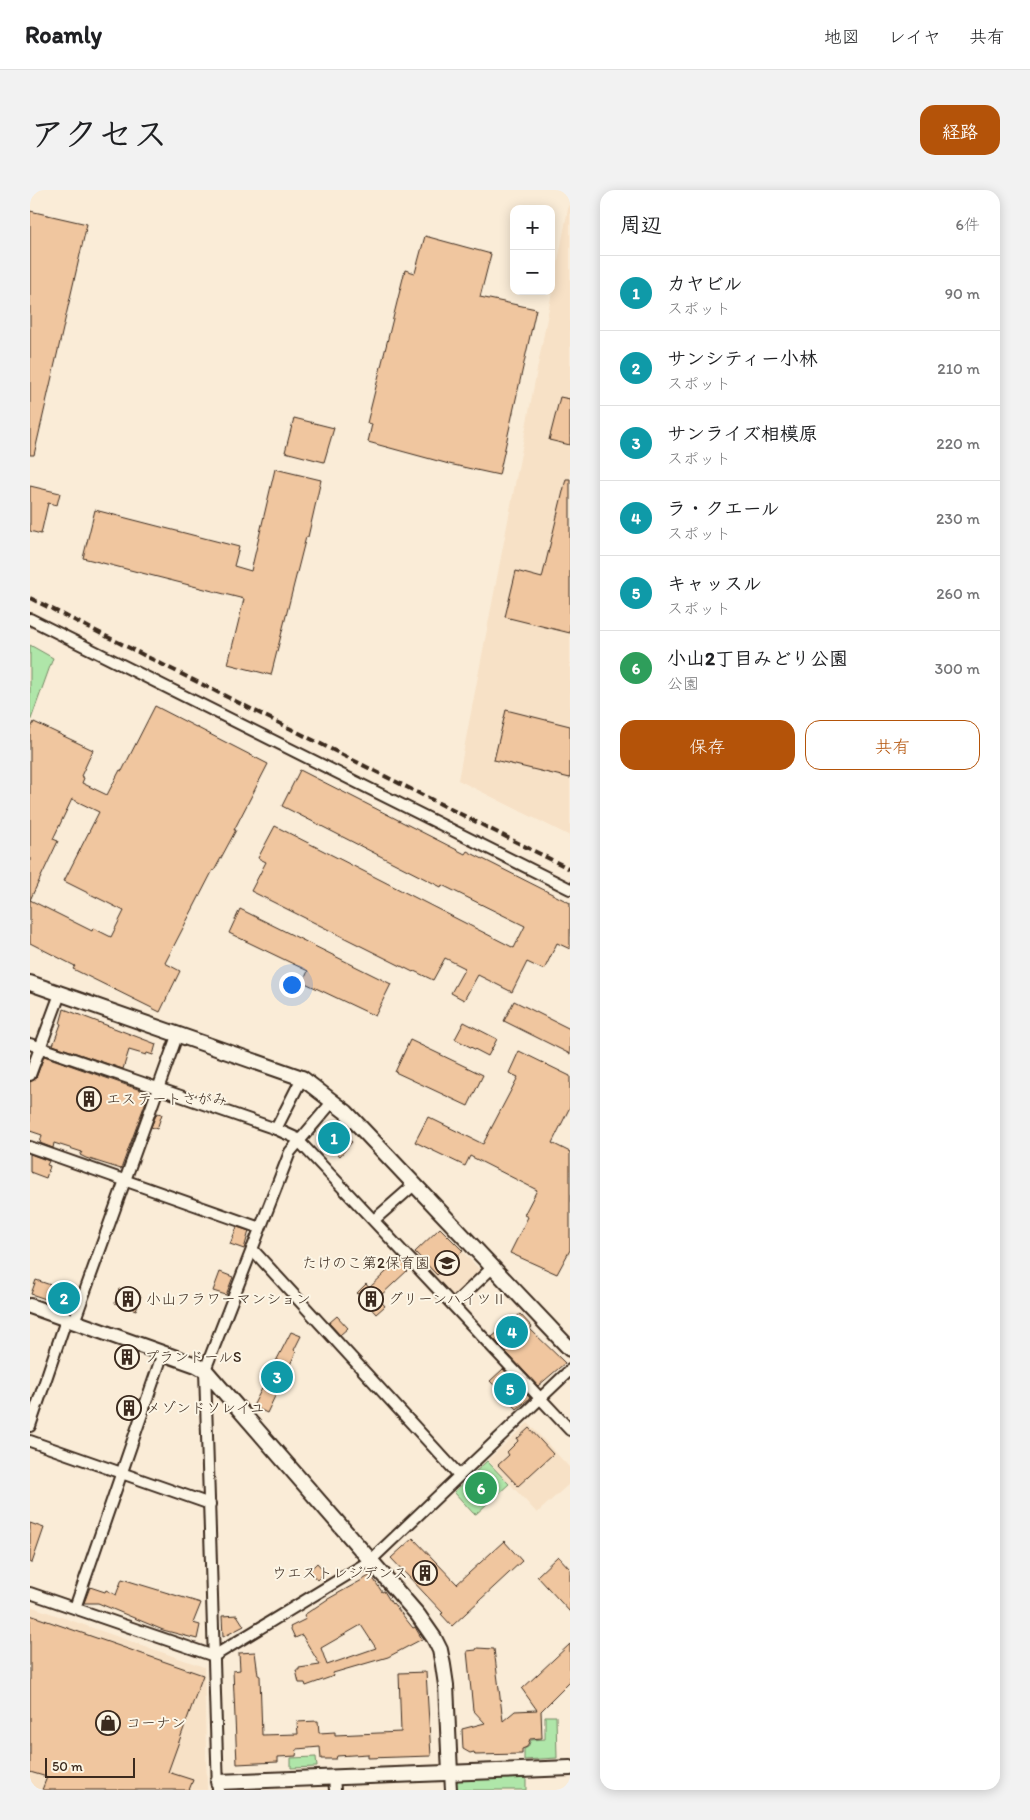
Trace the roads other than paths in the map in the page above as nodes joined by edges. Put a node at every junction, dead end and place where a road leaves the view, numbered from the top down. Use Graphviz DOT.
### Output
graph roads {
  1 [pos="30,619"];
  2 [pos="570,889"];
  3 [pos="30,983"];
  4 [pos="60,994"];
  5 [pos="177,1036"];
  6 [pos="35,1046"];
  7 [pos="30,1075"];
  8 [pos="302,1078"];
  9 [pos="158,1088"];
  10 [pos="333,1101"];
  11 [pos="276,1129"];
  12 [pos="300,1141"];
  13 [pos="30,1147"];
  14 [pos="125,1180"];
  15 [pos="415,1184"];
  16 [pos="374,1220"];
  17 [pos="260,1228"];
  18 [pos="252,1249"];
  19 [pos="492,1267"];
  20 [pos="454,1304"];
  21 [pos="30,1306"];
  22 [pos="70,1321"];
  23 [pos="570,1349"];
  24 [pos="163,1353"];
  25 [pos="205,1370"];
  26 [pos="570,1370"];
  27 [pos="541,1398"];
  28 [pos="30,1426"];
  29 [pos="570,1430"];
  30 [pos="30,1441"];
  31 [pos="122,1473"];
  32 [pos="459,1475"];
  33 [pos="210,1504"];
  34 [pos="370,1561"];
  35 [pos="30,1593"];
  36 [pos="75,1608"];
  37 [pos="214,1656"];
  38 [pos="570,1768"];
  39 [pos="450,1773"];
  40 [pos="334,1784"];
  41 [pos="218,1786"];
  42 [pos="451,1790"];
  1 -- 2 [label="street"];
  3 -- 4 [label="street"];
  4 -- 5 [label="street"];
  4 -- 6 [label="street"];
  5 -- 8 [label="street"];
  5 -- 9 [label="street"];
  6 -- 7 [label="street"];
  6 -- 9 [label="street"];
  8 -- 10 [label="street"];
  8 -- 11 [label="street"];
  9 -- 11 [label="street"];
  9 -- 14 [label="street"];
  10 -- 12 [label="street"];
  10 -- 15 [label="street"];
  11 -- 12 [label="street"];
  12 -- 16 [label="street"];
  12 -- 17 [label="street"];
  13 -- 14 [label="street"];
  14 -- 17 [label="street"];
  14 -- 22 [label="street"];
  15 -- 16 [label="street"];
  15 -- 19 [label="street"];
  16 -- 20 [label="street"];
  17 -- 18 [label="street"];
  18 -- 25 [label="street"];
  18 -- 32 [label="street"];
  19 -- 20 [label="street"];
  19 -- 23 [label="street"];
  20 -- 27 [label="street"];
  21 -- 22 [label="street"];
  22 -- 24 [label="street"];
  22 -- 28 [label="street"];
  24 -- 25 [label="street"];
  24 -- 31 [label="street"];
  25 -- 33 [label="street"];
  25 -- 34 [label="street"];
  26 -- 27 [label="street"];
  27 -- 29 [label="street"];
  27 -- 32 [label="street"];
  30 -- 31 [label="street"];
  31 -- 33 [label="street"];
  31 -- 36 [label="street"];
  32 -- 34 [label="street"];
  33 -- 37 [label="street"];
  34 -- 37 [label="street"];
  34 -- 39 [label="street"];
  35 -- 36 [label="street"];
  36 -- 37 [label="street"];
  37 -- 41 [label="street"];
  38 -- 39 [label="street"];
  39 -- 40 [label="street"];
  39 -- 42 [label="street"];
  40 -- 41 [label="street"];
}
